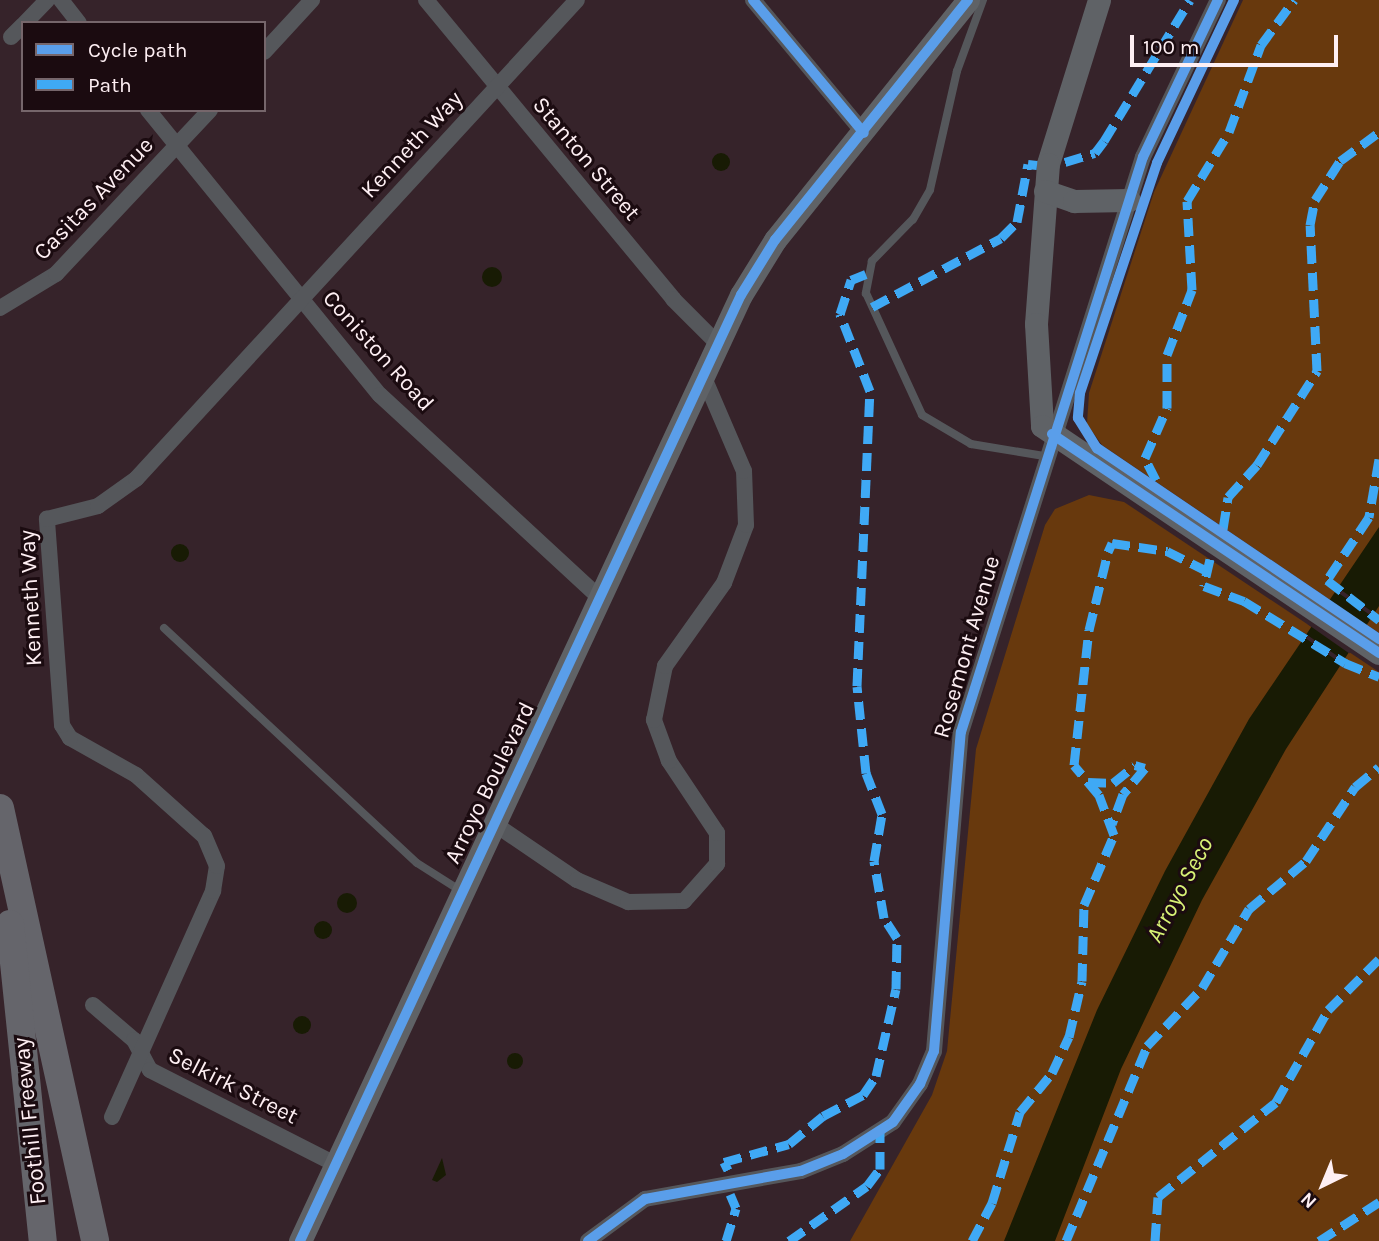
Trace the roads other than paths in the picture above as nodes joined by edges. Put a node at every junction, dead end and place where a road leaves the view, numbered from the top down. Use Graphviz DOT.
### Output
graph roads {
  1 [pos="47,0"];
  2 [pos="61,0"];
  3 [pos="312,0"];
  4 [pos="426,0"];
  5 [pos="577,0"];
  6 [pos="753,0"];
  7 [pos="968,0"];
  8 [pos="983,0"];
  9 [pos="1099,0"];
  10 [pos="1218,0"];
  11 [pos="27,21"];
  12 [pos="77,21"];
  13 [pos="266,50"];
  14 [pos="497,87"];
  15 [pos="150,112"];
  16 [pos="208,112"];
  17 [pos="864,133"];
  18 [pos="176,147"];
  19 [pos="1045,191"];
  20 [pos="1129,200"];
  21 [pos="300,299"];
  22 [pos="0,308"];
  23 [pos="716,342"];
  24 [pos="702,373"];
  25 [pos="1052,434"];
  26 [pos="1044,456"];
  27 [pos="600,598"];
  28 [pos="164,628"];
  29 [pos="1379,653"];
  30 [pos="0,808"];
  31 [pos="496,825"];
  32 [pos="0,834"];
  33 [pos="461,891"];
  34 [pos="93,1005"];
  35 [pos="141,1057"];
  36 [pos="112,1117"];
  37 [pos="337,1165"];
  38 [pos="43,1241"];
  39 [pos="95,1241"];
  40 [pos="300,1241"];
  41 [pos="588,1241"];
  1 -- 11 [label="street"];
  2 -- 12 [label="street"];
  3 -- 13 [label="street"];
  4 -- 14 [label="street, Stanton Street"];
  5 -- 14 [label="street, Kenneth Way"];
  6 -- 17 [label="street"];
  7 -- 17 [label="street, Arroyo Boulevard"];
  8 -- 26 [label="lane"];
  9 -- 19 [label="street"];
  10 -- 20 [label="street, Rosemont Avenue"];
  14 -- 21 [label="street, Kenneth Way"];
  14 -- 23 [label="street, Stanton Street"];
  15 -- 18 [label="street, Coniston Road"];
  16 -- 18 [label="street, Casitas Avenue"];
  17 -- 23 [label="street, Arroyo Boulevard"];
  18 -- 21 [label="street, Coniston Road"];
  18 -- 22 [label="street, Casitas Avenue"];
  19 -- 20 [label="street"];
  19 -- 25 [label="street"];
  20 -- 25 [label="street, Rosemont Avenue"];
  21 -- 27 [label="street, Coniston Road"];
  21 -- 35 [label="street, Kenneth Way"];
  23 -- 24 [label="street, Arroyo Boulevard"];
  24 -- 27 [label="street, Arroyo Boulevard"];
  24 -- 31 [label="street"];
  25 -- 26 [label="street, Rosemont Avenue"];
  25 -- 29 [label="street"];
  26 -- 41 [label="street, Rosemont Avenue"];
  27 -- 31 [label="street, Arroyo Boulevard"];
  28 -- 33 [label="lane"];
  30 -- 39 [label="highway"];
  31 -- 33 [label="street, Arroyo Boulevard"];
  32 -- 38 [label="highway, Foothill Freeway"];
  33 -- 37 [label="street, Arroyo Boulevard"];
  34 -- 35 [label="street, Selkirk Street"];
  35 -- 36 [label="street, Kenneth Way"];
  35 -- 37 [label="street, Selkirk Street"];
  37 -- 40 [label="street, Arroyo Boulevard"];
}
